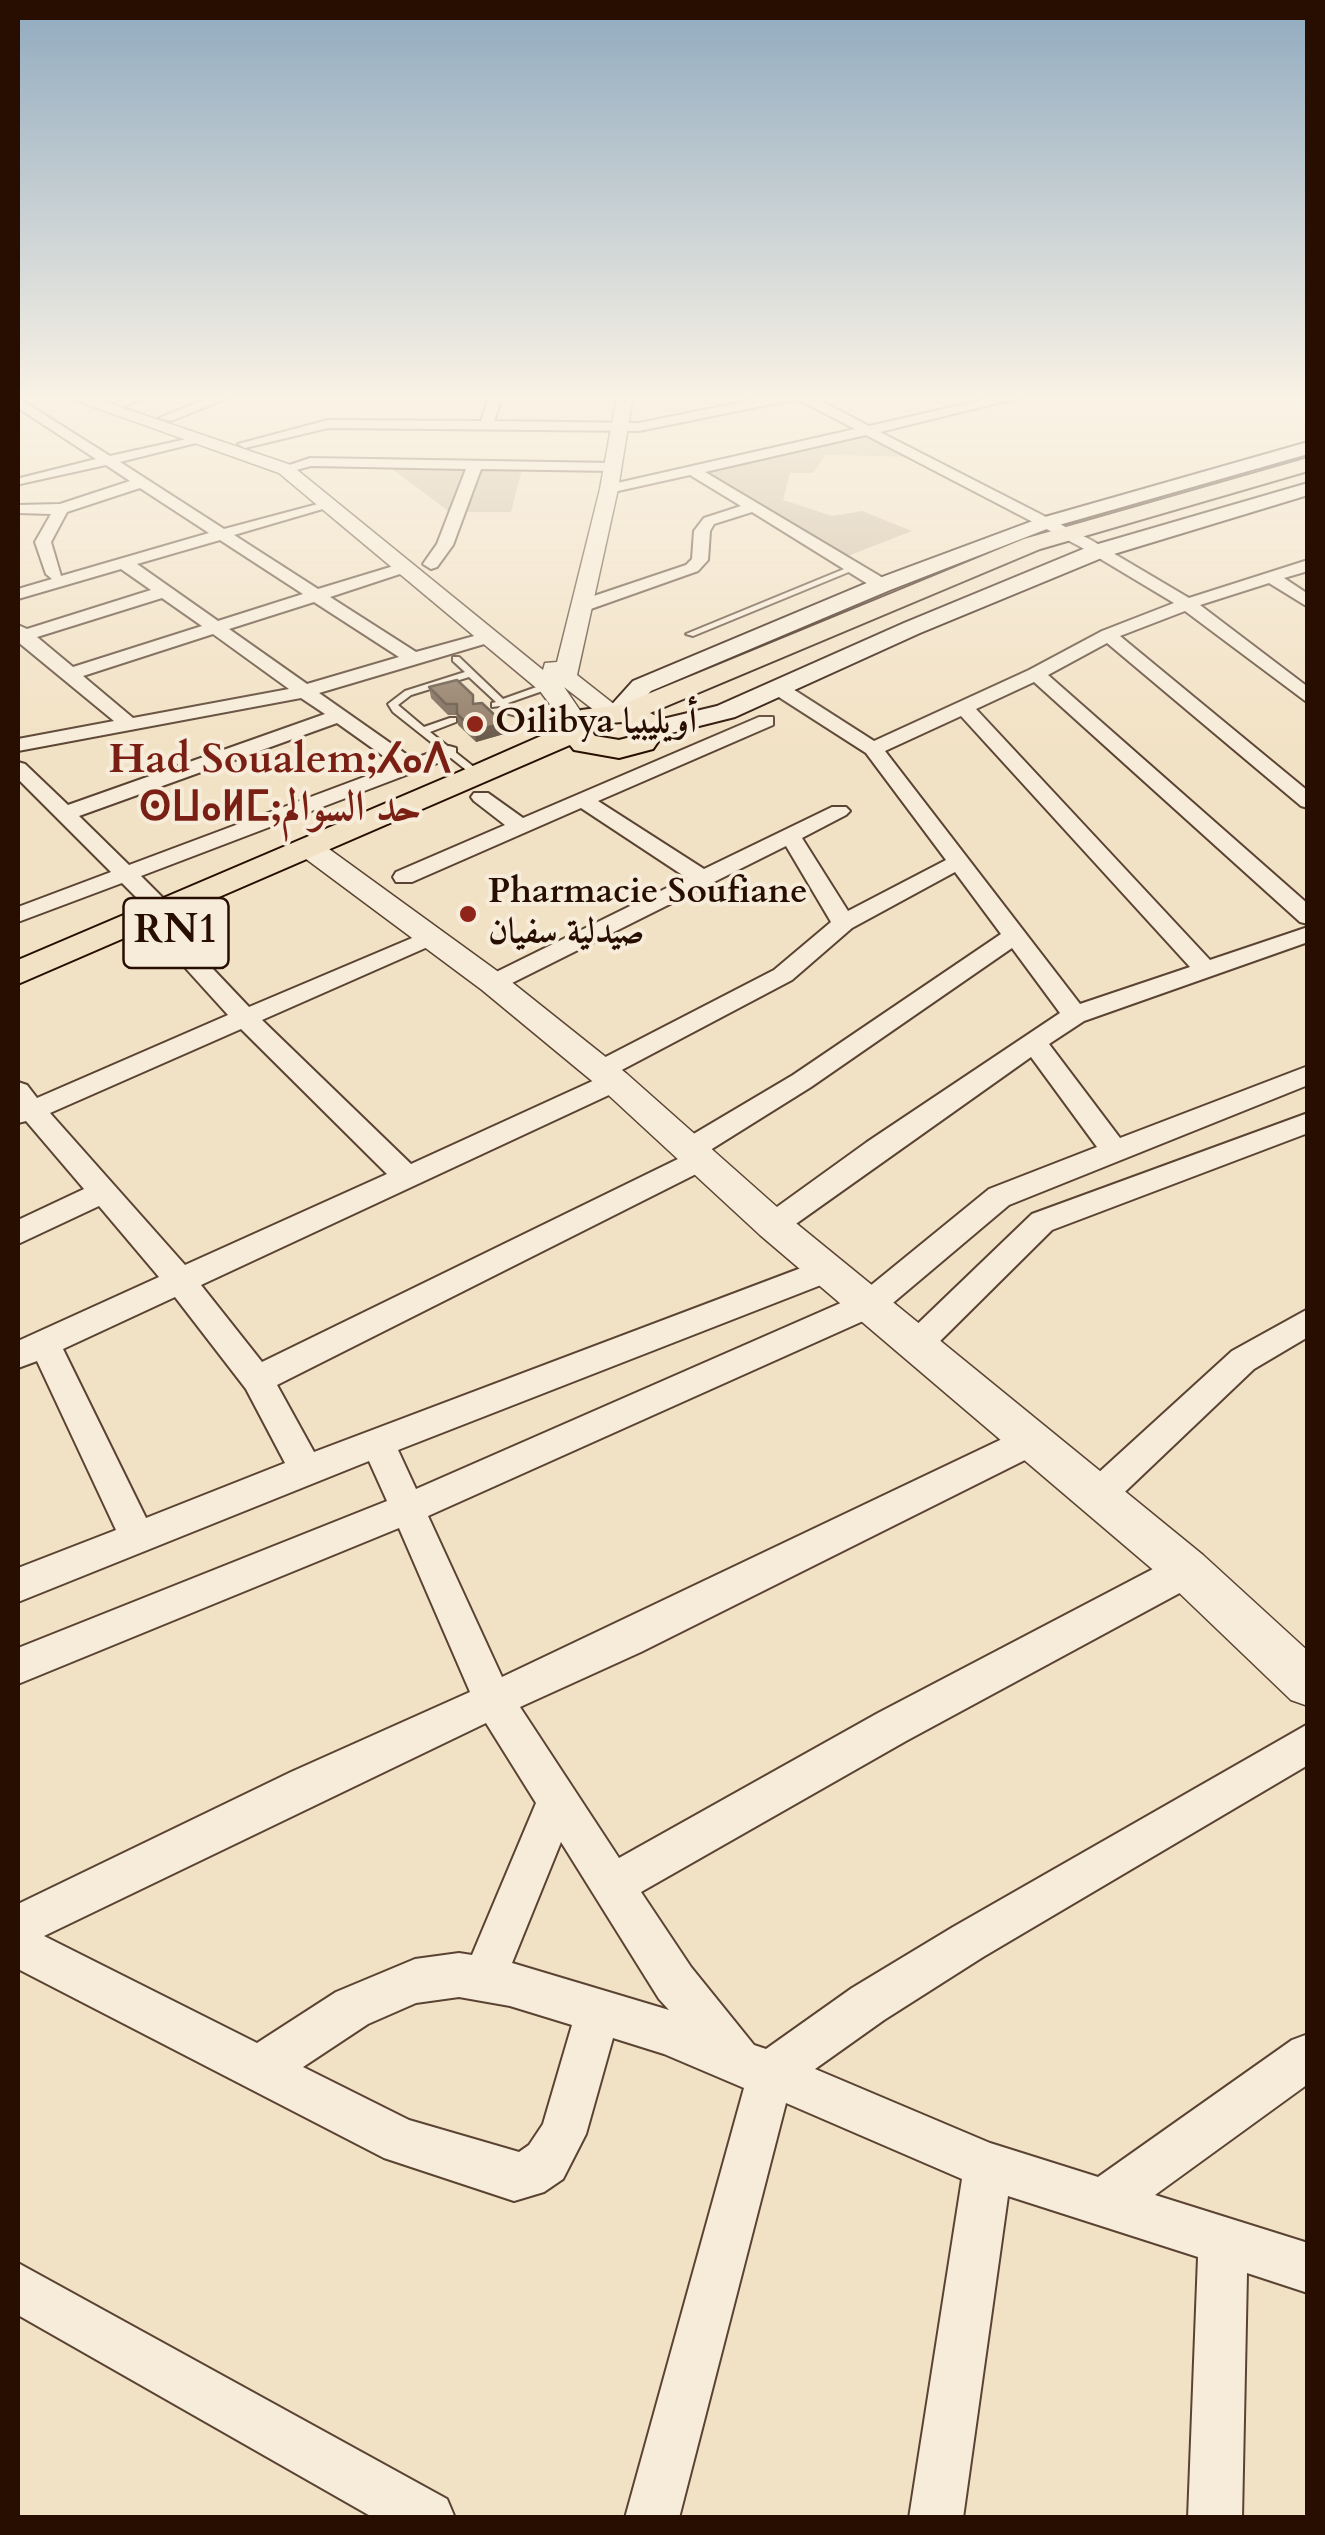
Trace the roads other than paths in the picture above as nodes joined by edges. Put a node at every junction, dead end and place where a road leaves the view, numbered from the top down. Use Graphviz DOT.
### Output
graph roads {
  1 [pos="59,513"];
  2 [pos="188,513"];
  3 [pos="280,513"];
  4 [pos="340,513"];
  5 [pos="364,513"];
  6 [pos="456,513"];
  7 [pos="604,513"];
  8 [pos="733,513"];
  9 [pos="767,513"];
  10 [pos="1026,513"];
  11 [pos="1137,513"];
  12 [pos="1151,513"];
  13 [pos="1170,513"];
  14 [pos="1191,513"];
  15 [pos="216,532"];
  16 [pos="1073,538"];
  17 [pos="124,563"];
  18 [pos="431,564"];
  19 [pos="1307,566"];
  20 [pos="403,568"];
  21 [pos="852,570"];
  22 [pos="54,574"];
  23 [pos="1273,578"];
  24 [pos="18,584"];
  25 [pos="882,584"];
  26 [pos="162,592"];
  27 [pos="18,594"];
  28 [pos="318,596"];
  29 [pos="1308,602"];
  30 [pos="1187,604"];
  31 [pos="579,607"];
  32 [pos="845,610"];
  33 [pos="217,629"];
  34 [pos="19,634"];
  35 [pos="690,634"];
  36 [pos="1108,635"];
  37 [pos="485,638"];
  38 [pos="456,658"];
  39 [pos="414,660"];
  40 [pos="73,674"];
  41 [pos="472,674"];
  42 [pos="1036,674"];
  43 [pos="556,682"];
  44 [pos="778,688"];
  45 [pos="301,692"];
  46 [pos="1308,697"];
  47 [pos="502,703"];
  48 [pos="964,707"];
  49 [pos="480,710"];
  50 [pos="336,717"];
  51 [pos="631,718"];
  52 [pos="453,720"];
  53 [pos="128,722"];
  54 [pos="766,722"];
  55 [pos="689,724"];
  56 [pos="422,731"];
  57 [pos="581,732"];
  58 [pos="712,744"];
  59 [pos="18,745"];
  60 [pos="873,749"];
  61 [pos="449,752"];
  62 [pos="410,766"];
  63 [pos="18,768"];
  64 [pos="480,786"];
  65 [pos="28,793"];
  66 [pos="582,800"];
  67 [pos="1308,802"];
  68 [pos="839,811"];
  69 [pos="64,814"];
  70 [pos="521,827"];
  71 [pos="790,835"];
  72 [pos="320,856"];
  73 [pos="956,864"];
  74 [pos="124,874"];
  75 [pos="404,877"];
  76 [pos="704,878"];
  77 [pos="18,915"];
  78 [pos="1308,916"];
  79 [pos="844,923"];
  80 [pos="166,924"];
  81 [pos="1308,934"];
  82 [pos="1014,936"];
  83 [pos="430,937"];
  84 [pos="1205,969"];
  85 [pos="18,973"];
  86 [pos="493,983"];
  87 [pos="18,1001"];
  88 [pos="1075,1014"];
  89 [pos="247,1020"];
  90 [pos="1034,1042"];
  91 [pos="1308,1075"];
  92 [pos="607,1077"];
  93 [pos="22,1105"];
  94 [pos="1308,1122"];
  95 [pos="1114,1150"];
  96 [pos="695,1155"];
  97 [pos="407,1177"];
  98 [pos="100,1192"];
  99 [pos="773,1225"];
  100 [pos="18,1233"];
  101 [pos="828,1270"];
  102 [pos="179,1279"];
  103 [pos="870,1304"];
  104 [pos="1308,1322"];
  105 [pos="917,1344"];
  106 [pos="31,1348"];
  107 [pos="257,1380"];
  108 [pos="1031,1441"];
  109 [pos="378,1443"];
  110 [pos="306,1470"];
  111 [pos="1097,1496"];
  112 [pos="406,1509"];
  113 [pos="137,1537"];
  114 [pos="1187,1570"];
  115 [pos="18,1585"];
  116 [pos="18,1666"];
  117 [pos="1308,1683"];
  118 [pos="492,1698"];
  119 [pos="1308,1742"];
  120 [pos="556,1803"];
  121 [pos="613,1885"];
  122 [pos="18,1926"];
  123 [pos="18,1946"];
  124 [pos="484,1978"];
  125 [pos="598,2012"];
  126 [pos="1308,2056"];
  127 [pos="260,2068"];
  128 [pos="755,2069"];
  129 [pos="988,2166"];
  130 [pos="1104,2203"];
  131 [pos="1223,2243"];
  132 [pos="1308,2268"];
  133 [pos="18,2288"];
  134 [pos="428,2518"];
  135 [pos="652,2518"];
  136 [pos="936,2518"];
  137 [pos="1215,2518"];
  1 -- 22 [label="street"];
  2 -- 15 [label="street"];
  3 -- 15 [label="street"];
  4 -- 20 [label="street"];
  5 -- 18 [label="street"];
  6 -- 18 [label="street"];
  7 -- 31 [label="street"];
  8 -- 31 [label="street"];
  9 -- 21 [label="street"];
  10 -- 16 [label="street"];
  11 -- 16 [label="main road"];
  12 -- 16 [label="main road, RN1"];
  13 -- 16 [label="main road, RN1"];
  14 -- 16 [label="main road"];
  15 -- 17 [label="street"];
  15 -- 22 [label="street"];
  15 -- 28 [label="street"];
  16 -- 25 [label="main road"];
  16 -- 30 [label="street"];
  16 -- 32 [label="main road, RN1"];
  16 -- 44 [label="main road"];
  16 -- 51 [label="main road, RN1"];
  17 -- 26 [label="street"];
  17 -- 27 [label="street"];
  18 -- 43 [label="street"];
  19 -- 23 [label="street"];
  20 -- 28 [label="street"];
  20 -- 37 [label="street"];
  21 -- 25 [label="street"];
  21 -- 35 [label="lane"];
  22 -- 24 [label="street"];
  23 -- 29 [label="street"];
  23 -- 30 [label="street"];
  25 -- 32 [label="main road"];
  26 -- 33 [label="street"];
  26 -- 34 [label="street"];
  28 -- 33 [label="street"];
  28 -- 39 [label="street"];
  30 -- 36 [label="street"];
  30 -- 46 [label="street"];
  31 -- 43 [label="street"];
  32 -- 51 [label="main road, RN1"];
  33 -- 40 [label="street"];
  33 -- 45 [label="street"];
  34 -- 40 [label="street"];
  36 -- 42 [label="street"];
  36 -- 67 [label="street"];
  37 -- 39 [label="street"];
  37 -- 43 [label="street"];
  38 -- 41 [label="lane"];
  39 -- 45 [label="street"];
  40 -- 53 [label="street"];
  41 -- 47 [label="lane"];
  41 -- 56 [label="lane"];
  42 -- 48 [label="street"];
  42 -- 78 [label="street"];
  43 -- 47 [label="lane"];
  43 -- 51 [label="street"];
  43 -- 57 [label="street"];
  44 -- 55 [label="main road"];
  44 -- 60 [label="street"];
  45 -- 50 [label="street"];
  45 -- 53 [label="street"];
  47 -- 49 [label="lane"];
  47 -- 57 [label="lane"];
  48 -- 60 [label="street"];
  48 -- 84 [label="street"];
  50 -- 62 [label="street"];
  50 -- 69 [label="street"];
  51 -- 55 [label="main road"];
  51 -- 57 [label="main road, RN1"];
  51 -- 57 [label="main road, RN1"];
  52 -- 56 [label="lane"];
  53 -- 59 [label="street"];
  54 -- 58 [label="street"];
  55 -- 58 [label="street"];
  56 -- 61 [label="lane"];
  57 -- 64 [label="main road, RN1"];
  58 -- 66 [label="street"];
  60 -- 73 [label="street"];
  61 -- 62 [label="street"];
  61 -- 64 [label="lane"];
  62 -- 74 [label="street"];
  63 -- 65 [label="street"];
  64 -- 70 [label="street"];
  64 -- 72 [label="main road, RN1"];
  65 -- 69 [label="street"];
  66 -- 70 [label="street"];
  66 -- 76 [label="street"];
  68 -- 71 [label="street"];
  69 -- 74 [label="street"];
  70 -- 75 [label="street"];
  71 -- 76 [label="street"];
  71 -- 79 [label="street"];
  72 -- 80 [label="main road, RN1"];
  72 -- 83 [label="street"];
  73 -- 79 [label="street"];
  73 -- 82 [label="street"];
  74 -- 77 [label="street"];
  74 -- 80 [label="street"];
  76 -- 86 [label="street"];
  79 -- 92 [label="street"];
  80 -- 85 [label="main road, RN1"];
  80 -- 87 [label="main road, RN1"];
  80 -- 89 [label="street"];
  81 -- 84 [label="street"];
  82 -- 88 [label="street"];
  82 -- 96 [label="street"];
  83 -- 86 [label="street"];
  83 -- 89 [label="street"];
  84 -- 88 [label="street"];
  86 -- 92 [label="street"];
  88 -- 90 [label="street"];
  89 -- 93 [label="street"];
  89 -- 97 [label="street"];
  90 -- 95 [label="street"];
  90 -- 99 [label="street"];
  91 -- 95 [label="street"];
  92 -- 96 [label="street"];
  92 -- 97 [label="street"];
  93 -- 98 [label="street"];
  94 -- 105 [label="street"];
  95 -- 103 [label="street"];
  96 -- 99 [label="street"];
  96 -- 107 [label="street"];
  97 -- 102 [label="street"];
  98 -- 100 [label="street"];
  98 -- 102 [label="street"];
  99 -- 101 [label="street"];
  101 -- 103 [label="street"];
  101 -- 109 [label="street"];
  102 -- 106 [label="street"];
  102 -- 107 [label="street"];
  103 -- 105 [label="street"];
  103 -- 112 [label="street"];
  104 -- 111 [label="street"];
  105 -- 108 [label="street"];
  106 -- 113 [label="street"];
  107 -- 110 [label="street"];
  108 -- 111 [label="street"];
  108 -- 118 [label="street"];
  109 -- 110 [label="street"];
  109 -- 112 [label="street"];
  110 -- 113 [label="street"];
  111 -- 114 [label="street"];
  112 -- 116 [label="street"];
  112 -- 118 [label="street"];
  113 -- 115 [label="street"];
  114 -- 117 [label="street"];
  114 -- 121 [label="street"];
  118 -- 120 [label="street"];
  118 -- 122 [label="street"];
  119 -- 128 [label="street"];
  120 -- 121 [label="street"];
  120 -- 124 [label="street"];
  121 -- 128 [label="street"];
  123 -- 127 [label="street"];
  124 -- 125 [label="street"];
  124 -- 127 [label="street"];
  125 -- 127 [label="street"];
  125 -- 128 [label="street"];
  126 -- 130 [label="street"];
  128 -- 129 [label="street"];
  128 -- 135 [label="street"];
  129 -- 130 [label="street"];
  129 -- 136 [label="street"];
  130 -- 131 [label="street"];
  131 -- 132 [label="street"];
  131 -- 137 [label="street"];
  133 -- 134 [label="street"];
}
